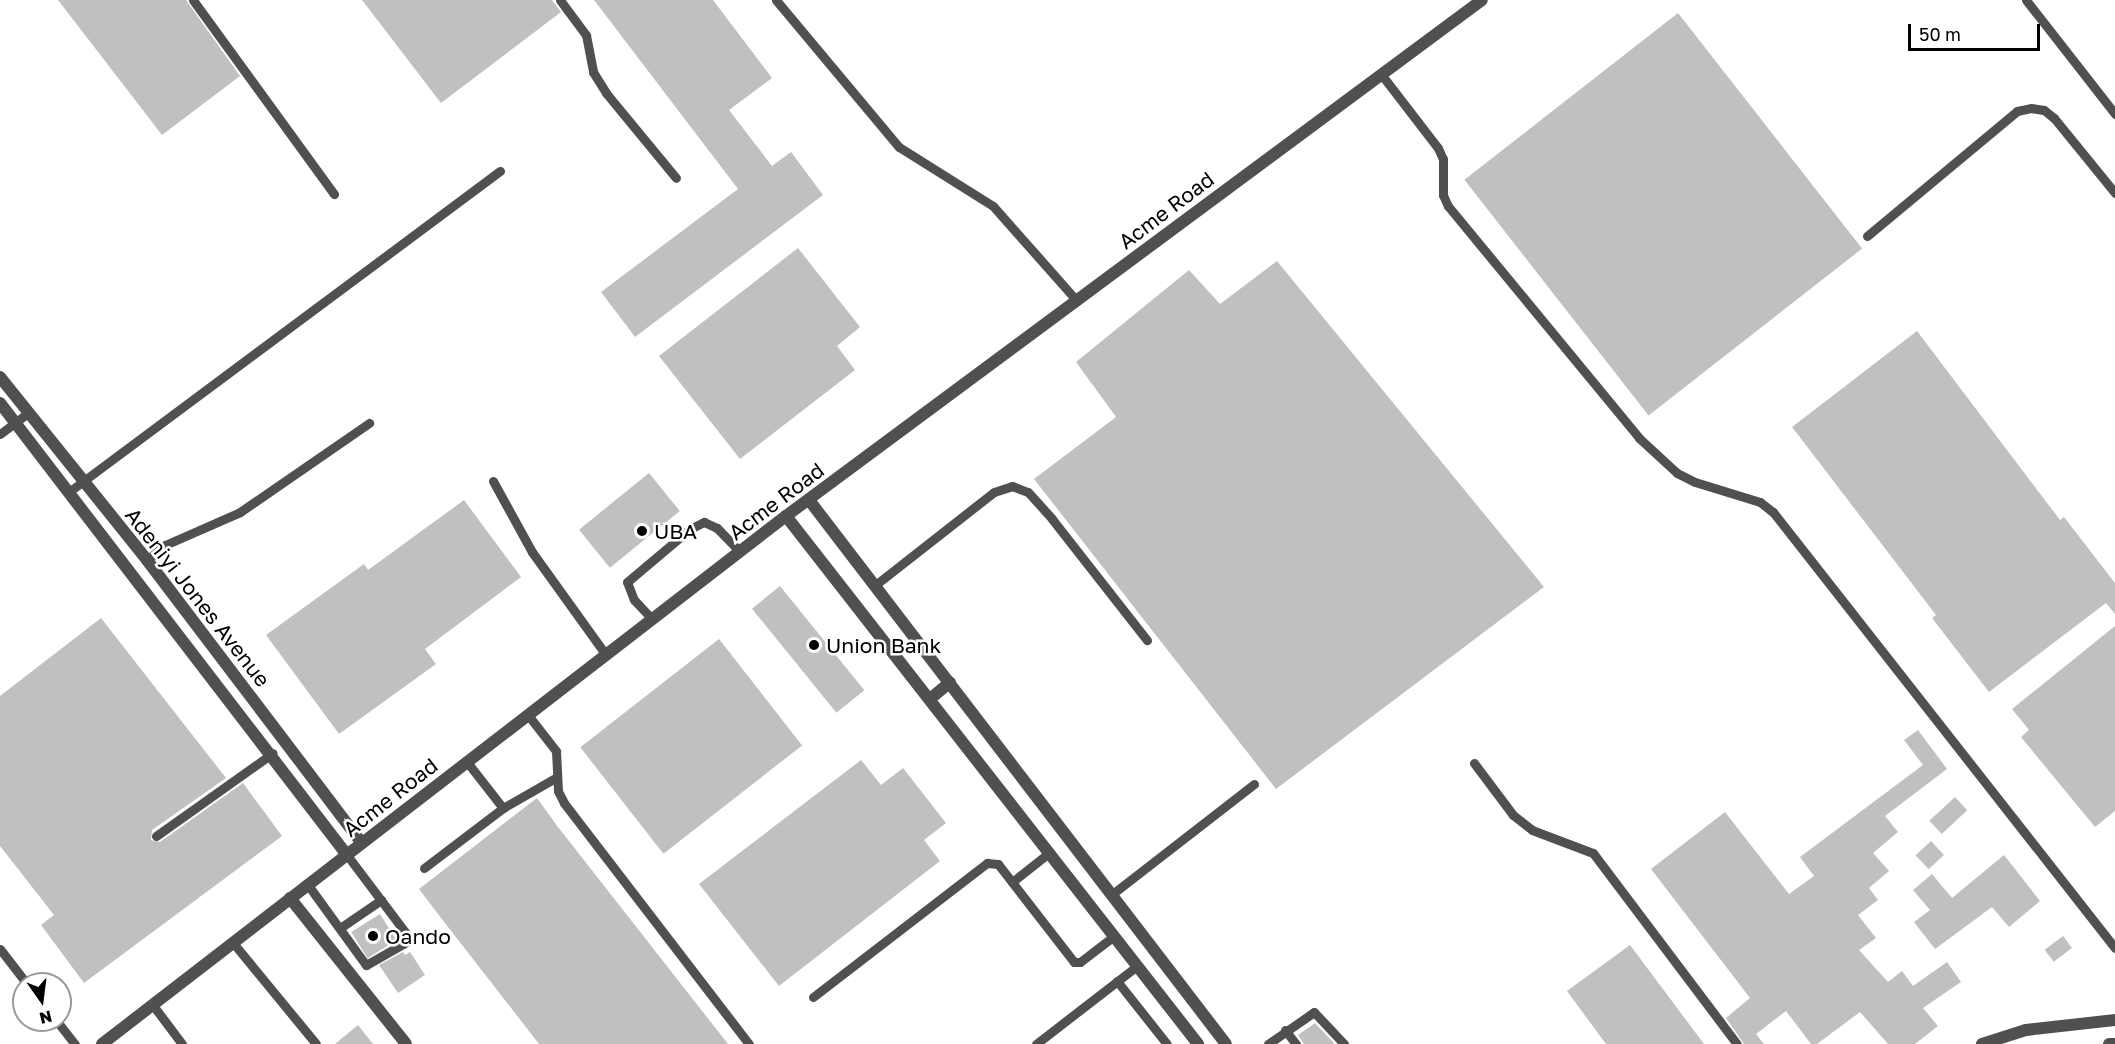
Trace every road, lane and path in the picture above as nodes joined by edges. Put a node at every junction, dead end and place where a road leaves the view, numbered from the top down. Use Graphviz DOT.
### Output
graph roads {
  1 [pos="193,0"];
  2 [pos="560,0"];
  3 [pos="776,0"];
  4 [pos="1482,0"];
  5 [pos="2026,0"];
  6 [pos="1381,74"];
  7 [pos="2115,114"];
  8 [pos="500,171"];
  9 [pos="676,178"];
  10 [pos="2115,193"];
  11 [pos="334,194"];
  12 [pos="1867,236"];
  13 [pos="1077,301"];
  14 [pos="0,377"];
  15 [pos="0,403"];
  16 [pos="28,413"];
  17 [pos="16,422"];
  18 [pos="369,423"];
  19 [pos="0,434"];
  20 [pos="82,481"];
  21 [pos="493,481"];
  22 [pos="70,491"];
  23 [pos="809,500"];
  24 [pos="786,516"];
  25 [pos="740,552"];
  26 [pos="147,560"];
  27 [pos="874,586"];
  28 [pos="652,619"];
  29 [pos="1147,640"];
  30 [pos="606,655"];
  31 [pos="950,682"];
  32 [pos="930,699"];
  33 [pos="528,715"];
  34 [pos="273,753"];
  35 [pos="467,762"];
  36 [pos="1474,763"];
  37 [pos="557,777"];
  38 [pos="1254,784"];
  39 [pos="503,808"];
  40 [pos="156,836"];
  41 [pos="362,843"];
  42 [pos="1050,852"];
  43 [pos="348,855"];
  44 [pos="424,868"];
  45 [pos="1012,882"];
  46 [pos="308,885"];
  47 [pos="1111,895"];
  48 [pos="290,898"];
  49 [pos="381,900"];
  50 [pos="340,928"];
  51 [pos="1114,936"];
  52 [pos="234,944"];
  53 [pos="2115,948"];
  54 [pos="0,949"];
  55 [pos="1137,966"];
  56 [pos="18,972"];
  57 [pos="1117,981"];
  58 [pos="813,997"];
  59 [pos="152,1004"];
  60 [pos="2115,1020"];
  61 [pos="1286,1030"];
  62 [pos="66,1032"];
  63 [pos="75,1044"];
  64 [pos="102,1044"];
  65 [pos="182,1044"];
  66 [pos="316,1044"];
  67 [pos="406,1044"];
  68 [pos="749,1044"];
  69 [pos="1036,1044"];
  70 [pos="1167,1044"];
  71 [pos="1198,1044"];
  72 [pos="1226,1044"];
  73 [pos="1268,1044"];
  74 [pos="1296,1044"];
  75 [pos="1344,1044"];
  76 [pos="1737,1044"];
  77 [pos="1982,1044"];
  78 [pos="2109,1044"];
  79 [pos="2115,1044"];
  1 -- 11 [label="lane"];
  2 -- 9 [label="lane"];
  3 -- 13 [label="lane"];
  4 -- 6 [label="street, Acme Road"];
  5 -- 7 [label="lane"];
  6 -- 13 [label="street, Acme Road"];
  6 -- 53 [label="lane"];
  8 -- 20 [label="lane"];
  10 -- 12 [label="lane"];
  13 -- 23 [label="street, Acme Road"];
  14 -- 16 [label="street, Adeniyi Jones Avenue"];
  15 -- 17 [label="street, Adeniyi Jones Avenue"];
  16 -- 17 [label="lane"];
  16 -- 20 [label="street, Adeniyi Jones Avenue"];
  17 -- 19 [label="lane"];
  17 -- 22 [label="street, Adeniyi Jones Avenue"];
  18 -- 26 [label="lane"];
  20 -- 22 [label="lane"];
  20 -- 26 [label="street, Adeniyi Jones Avenue"];
  21 -- 30 [label="lane"];
  22 -- 34 [label="street, Adeniyi Jones Avenue"];
  23 -- 24 [label="street, Acme Road"];
  23 -- 27 [label="street"];
  24 -- 25 [label="street, Acme Road"];
  24 -- 32 [label="street"];
  25 -- 28 [label="street, Acme Road"];
  25 -- 28 [label="lane"];
  26 -- 41 [label="street, Adeniyi Jones Avenue"];
  27 -- 29 [label="lane"];
  27 -- 31 [label="street"];
  28 -- 30 [label="street, Acme Road"];
  30 -- 33 [label="street, Acme Road"];
  31 -- 32 [label="street"];
  31 -- 47 [label="street"];
  32 -- 42 [label="street"];
  33 -- 35 [label="street, Acme Road"];
  33 -- 37 [label="lane"];
  34 -- 40 [label="lane"];
  34 -- 43 [label="street, Adeniyi Jones Avenue"];
  35 -- 39 [label="lane"];
  35 -- 41 [label="street, Acme Road"];
  36 -- 76 [label="lane"];
  37 -- 39 [label="lane"];
  37 -- 68 [label="lane"];
  38 -- 47 [label="lane"];
  39 -- 44 [label="lane"];
  41 -- 43 [label="street, Acme Road"];
  42 -- 45 [label="lane"];
  42 -- 51 [label="street"];
  43 -- 46 [label="street, Acme Road"];
  43 -- 49 [label="lane"];
  45 -- 51 [label="lane"];
  45 -- 58 [label="lane"];
  46 -- 48 [label="street, Acme Road"];
  46 -- 50 [label="lane"];
  47 -- 72 [label="street"];
  48 -- 52 [label="street, Acme Road"];
  48 -- 67 [label="street"];
  49 -- 50 [label="lane"];
  49 -- 50 [label="lane"];
  51 -- 55 [label="street"];
  52 -- 59 [label="street, Acme Road"];
  52 -- 66 [label="lane"];
  54 -- 56 [label="lane"];
  55 -- 57 [label="lane"];
  55 -- 71 [label="street"];
  57 -- 69 [label="lane"];
  57 -- 70 [label="lane"];
  59 -- 64 [label="street, Acme Road"];
  59 -- 65 [label="lane"];
  60 -- 77 [label="street"];
  61 -- 73 [label="lane"];
  61 -- 74 [label="lane"];
  61 -- 75 [label="lane"];
  62 -- 63 [label="lane"];
  78 -- 79 [label="street"];
}
